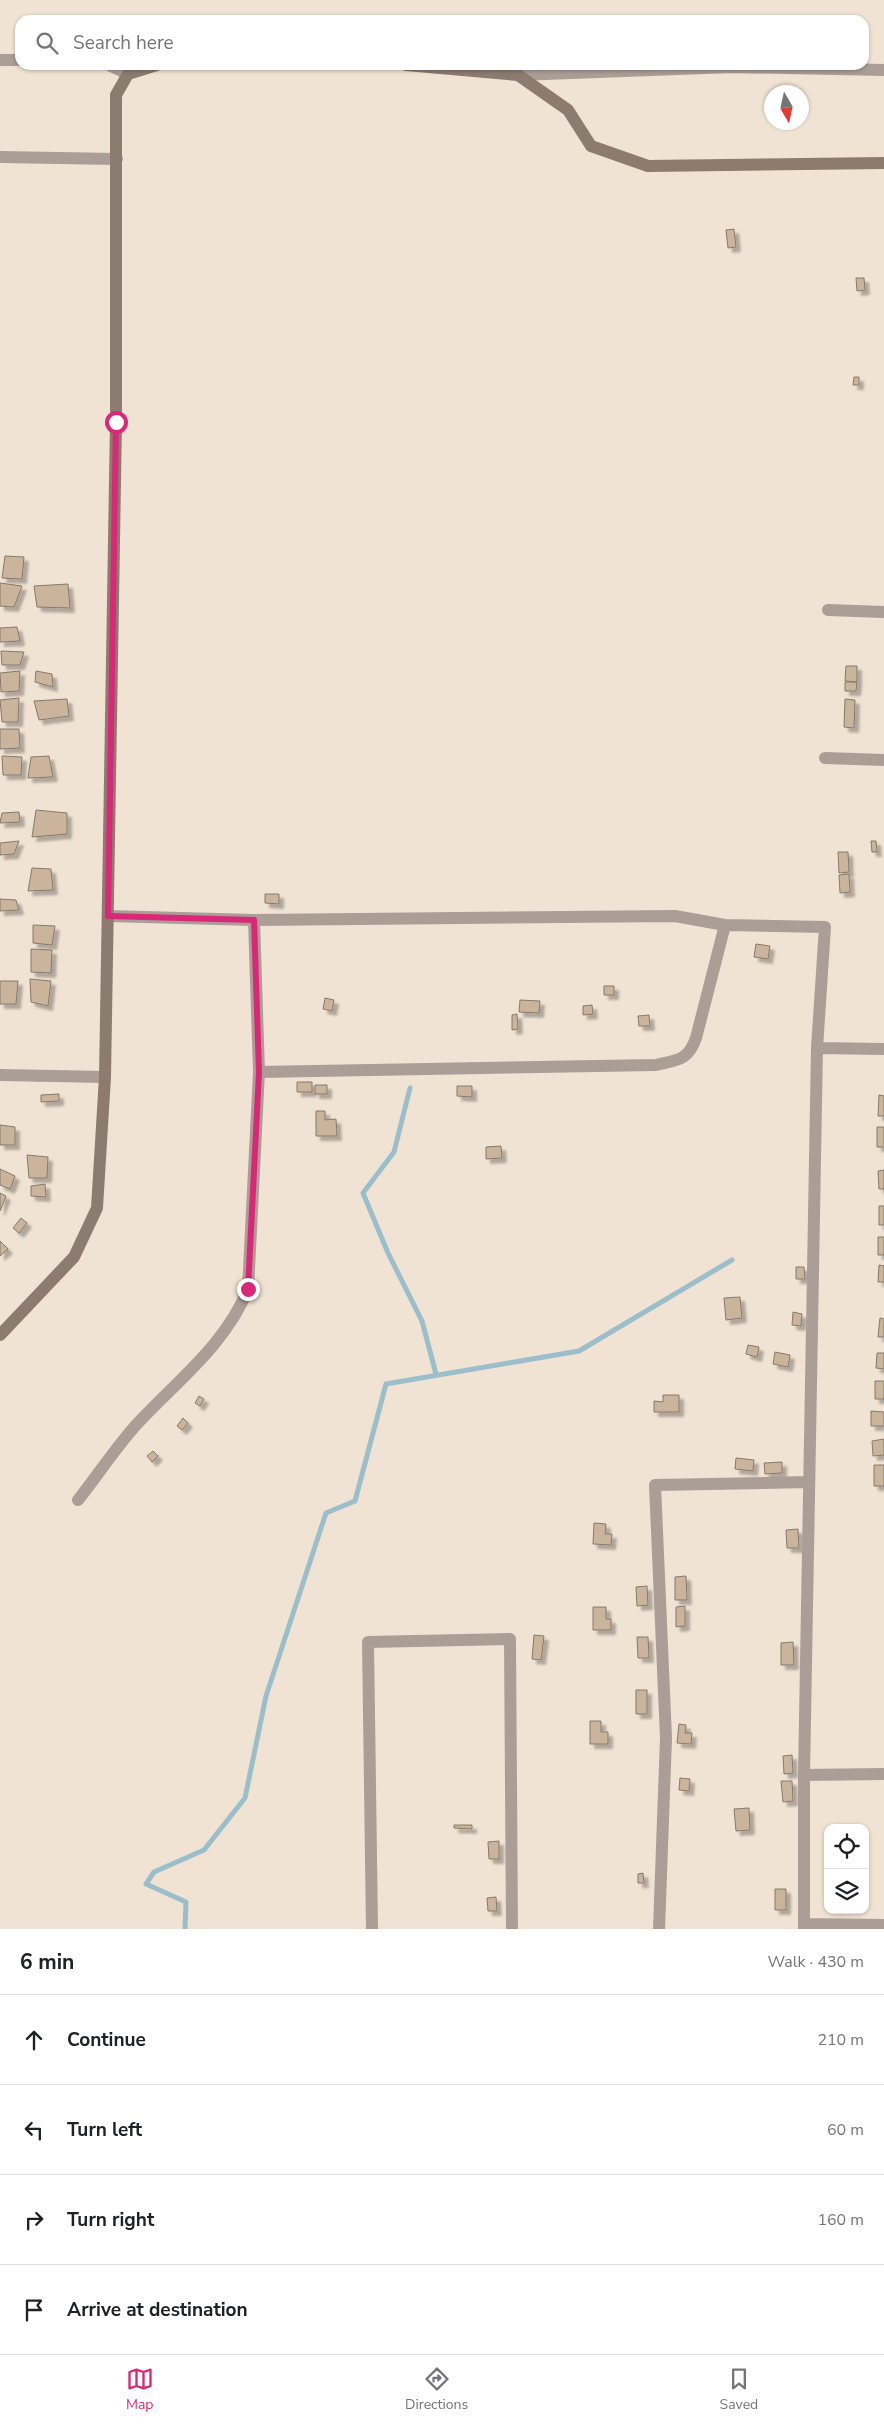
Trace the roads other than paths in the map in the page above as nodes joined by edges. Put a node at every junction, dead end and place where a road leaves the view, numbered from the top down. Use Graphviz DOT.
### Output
graph roads {
  1 [pos="0,60"];
  2 [pos="15,60"];
  3 [pos="120,70"];
  4 [pos="141,70"];
  5 [pos="462,70"];
  6 [pos="652,70"];
  7 [pos="869,70"];
  8 [pos="884,70"];
  9 [pos="128,74"];
  10 [pos="518,75"];
  11 [pos="0,157"];
  12 [pos="117,159"];
  13 [pos="884,163"];
  14 [pos="828,610"];
  15 [pos="884,612"];
  16 [pos="825,758"];
  17 [pos="884,760"];
  18 [pos="108,916"];
  19 [pos="254,920"];
  20 [pos="725,924"];
  21 [pos="817,1048"];
  22 [pos="884,1049"];
  23 [pos="259,1072"];
  24 [pos="0,1075"];
  25 [pos="105,1077"];
  26 [pos="0,1335"];
  27 [pos="809,1482"];
  28 [pos="78,1500"];
  29 [pos="884,1774"];
  30 [pos="804,1776"];
  31 [pos="884,1925"];
  32 [pos="804,1927"];
  33 [pos="372,1929"];
  34 [pos="512,1929"];
  35 [pos="659,1929"];
  1 -- 2 [label="street"];
  3 -- 9 [label="street"];
  4 -- 9 [label="street"];
  5 -- 10 [label="street"];
  6 -- 10 [label="street"];
  7 -- 8 [label="street"];
  9 -- 12 [label="street"];
  10 -- 13 [label="street"];
  11 -- 12 [label="street"];
  12 -- 18 [label="street"];
  14 -- 15 [label="street"];
  16 -- 17 [label="street"];
  18 -- 19 [label="street"];
  18 -- 25 [label="street"];
  19 -- 20 [label="street"];
  19 -- 23 [label="street"];
  20 -- 21 [label="street"];
  20 -- 23 [label="street"];
  21 -- 22 [label="street"];
  21 -- 27 [label="street"];
  23 -- 28 [label="street"];
  24 -- 25 [label="street"];
  25 -- 26 [label="street"];
  27 -- 30 [label="street"];
  27 -- 35 [label="street"];
  29 -- 30 [label="street"];
  30 -- 32 [label="street"];
  31 -- 32 [label="street"];
  33 -- 34 [label="street"];
}
